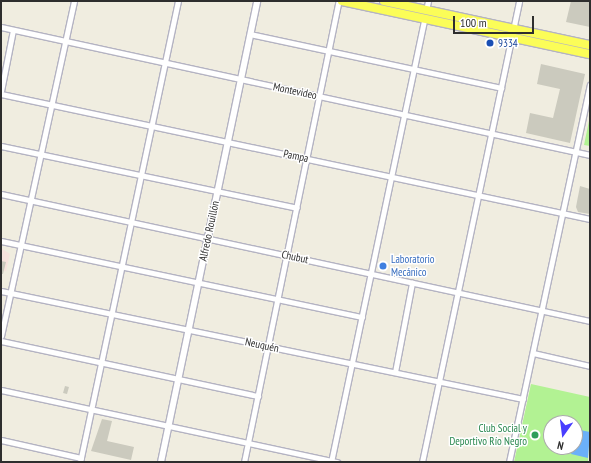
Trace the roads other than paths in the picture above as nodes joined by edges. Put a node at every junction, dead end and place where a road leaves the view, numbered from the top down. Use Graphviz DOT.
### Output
graph roads {
  1 [pos="74,1"];
  2 [pos="178,1"];
  3 [pos="257,1"];
  4 [pos="341,1"];
  5 [pos="384,1"];
  6 [pos="428,1"];
  7 [pos="519,1"];
  8 [pos="426,10"];
  9 [pos="424,19"];
  10 [pos="1,27"];
  11 [pos="513,29"];
  12 [pos="13,30"];
  13 [pos="250,34"];
  14 [pos="511,38"];
  15 [pos="65,41"];
  16 [pos="590,45"];
  17 [pos="329,51"];
  18 [pos="590,54"];
  19 [pos="165,63"];
  20 [pos="413,69"];
  21 [pos="241,79"];
  22 [pos="590,85"];
  23 [pos="501,88"];
  24 [pos="1,91"];
  25 [pos="1,94"];
  26 [pos="320,96"];
  27 [pos="51,106"];
  28 [pos="405,114"];
  29 [pos="151,126"];
  30 [pos="491,134"];
  31 [pos="228,143"];
  32 [pos="1,146"];
  33 [pos="576,152"];
  34 [pos="40,154"];
  35 [pos="590,155"];
  36 [pos="307,159"];
  37 [pos="141,175"];
  38 [pos="392,178"];
  39 [pos="218,192"];
  40 [pos="1,194"];
  41 [pos="478,196"];
  42 [pos="30,200"];
  43 [pos="297,208"];
  44 [pos="563,213"];
  45 [pos="590,219"];
  46 [pos="131,222"];
  47 [pos="208,238"];
  48 [pos="1,241"];
  49 [pos="21,245"];
  50 [pos="287,256"];
  51 [pos="122,266"];
  52 [pos="371,274"];
  53 [pos="199,282"];
  54 [pos="412,283"];
  55 [pos="1,290"];
  56 [pos="10,292"];
  57 [pos="458,292"];
  58 [pos="278,299"];
  59 [pos="542,310"];
  60 [pos="112,313"];
  61 [pos="362,317"];
  62 [pos="590,321"];
  63 [pos="189,329"];
  64 [pos="1,336"];
  65 [pos="1,341"];
  66 [pos="268,346"];
  67 [pos="533,352"];
  68 [pos="101,362"];
  69 [pos="352,363"];
  70 [pos="590,366"];
  71 [pos="395,372"];
  72 [pos="178,379"];
  73 [pos="439,382"];
  74 [pos="1,390"];
  75 [pos="258,396"];
  76 [pos="523,399"];
  77 [pos="92,409"];
  78 [pos="169,426"];
  79 [pos="1,440"];
  80 [pos="248,443"];
  81 [pos="81,460"];
  82 [pos="331,461"];
  83 [pos="161,462"];
  84 [pos="244,462"];
  85 [pos="337,462"];
  86 [pos="422,462"];
  87 [pos="509,462"];
  1 -- 15 [label="street"];
  2 -- 19 [label="street"];
  3 -- 13 [label="street, Alfredo Rouillón"];
  4 -- 9 [label="main road"];
  4 -- 17 [label="street"];
  5 -- 8 [label="main road"];
  6 -- 8 [label="street"];
  7 -- 11 [label="street"];
  8 -- 11 [label="main road"];
  9 -- 14 [label="main road"];
  9 -- 20 [label="street"];
  10 -- 12 [label="street, Montevideo"];
  11 -- 14 [label="street"];
  11 -- 16 [label="main road"];
  12 -- 15 [label="street, Montevideo"];
  12 -- 24 [label="street"];
  13 -- 17 [label="street"];
  13 -- 21 [label="street, Alfredo Rouillón"];
  14 -- 18 [label="main road"];
  14 -- 23 [label="street"];
  15 -- 19 [label="street, Montevideo"];
  15 -- 27 [label="street"];
  17 -- 20 [label="street"];
  17 -- 26 [label="street"];
  19 -- 21 [label="street, Montevideo"];
  19 -- 29 [label="street"];
  20 -- 23 [label="street"];
  20 -- 28 [label="street"];
  21 -- 26 [label="street, Montevideo"];
  21 -- 31 [label="street, Alfredo Rouillón"];
  22 -- 33 [label="street"];
  23 -- 30 [label="street"];
  25 -- 27 [label="street, Pampa"];
  26 -- 28 [label="street, Montevideo"];
  26 -- 36 [label="street"];
  27 -- 29 [label="street, Pampa"];
  27 -- 34 [label="street"];
  28 -- 30 [label="street, Montevideo"];
  28 -- 38 [label="street"];
  29 -- 31 [label="street, Pampa"];
  29 -- 37 [label="street"];
  30 -- 33 [label="street, Montevideo"];
  30 -- 41 [label="street"];
  31 -- 36 [label="street, Pampa"];
  31 -- 39 [label="street, Alfredo Rouillón"];
  32 -- 34 [label="street"];
  33 -- 35 [label="street, Montevideo"];
  33 -- 44 [label="street"];
  34 -- 37 [label="street"];
  34 -- 42 [label="street"];
  36 -- 38 [label="street, Pampa"];
  36 -- 43 [label="street"];
  37 -- 39 [label="street"];
  37 -- 46 [label="street"];
  38 -- 41 [label="street, Pampa"];
  38 -- 52 [label="street"];
  39 -- 43 [label="street"];
  39 -- 47 [label="street, Alfredo Rouillón"];
  40 -- 42 [label="street, Chubut"];
  41 -- 44 [label="street, Pampa"];
  41 -- 57 [label="street"];
  42 -- 46 [label="street, Chubut"];
  42 -- 49 [label="street"];
  43 -- 50 [label="street"];
  44 -- 45 [label="street, Pampa"];
  44 -- 59 [label="street"];
  46 -- 47 [label="street, Chubut"];
  46 -- 51 [label="street"];
  47 -- 50 [label="street, Chubut"];
  47 -- 53 [label="street, Alfredo Rouillón"];
  48 -- 49 [label="street"];
  49 -- 51 [label="street"];
  49 -- 56 [label="street"];
  50 -- 52 [label="street, Chubut"];
  50 -- 58 [label="street"];
  51 -- 53 [label="street"];
  51 -- 60 [label="street"];
  52 -- 54 [label="street, Chubut"];
  52 -- 61 [label="street"];
  53 -- 58 [label="street"];
  53 -- 63 [label="street, Alfredo Rouillón"];
  54 -- 57 [label="street, Chubut"];
  54 -- 71 [label="street"];
  55 -- 56 [label="street, Neuquén"];
  56 -- 60 [label="street, Neuquén"];
  56 -- 64 [label="street"];
  57 -- 59 [label="street, Chubut"];
  57 -- 73 [label="street"];
  58 -- 61 [label="street"];
  58 -- 66 [label="street"];
  59 -- 62 [label="street, Chubut"];
  59 -- 67 [label="street"];
  60 -- 63 [label="street, Neuquén"];
  60 -- 68 [label="street"];
  61 -- 69 [label="street"];
  63 -- 66 [label="street, Neuquén"];
  63 -- 72 [label="street, Alfredo Rouillón"];
  65 -- 68 [label="street"];
  66 -- 69 [label="street, Neuquén"];
  66 -- 75 [label="street"];
  67 -- 70 [label="street"];
  67 -- 76 [label="street"];
  68 -- 72 [label="street"];
  68 -- 77 [label="street"];
  69 -- 71 [label="street, Neuquén"];
  69 -- 82 [label="street"];
  71 -- 73 [label="street, Neuquén"];
  72 -- 75 [label="street"];
  72 -- 78 [label="street, Alfredo Rouillón"];
  73 -- 76 [label="street, Neuquén"];
  73 -- 86 [label="street"];
  74 -- 77 [label="street"];
  75 -- 80 [label="street"];
  76 -- 87 [label="street"];
  77 -- 78 [label="street"];
  77 -- 81 [label="street"];
  78 -- 80 [label="street"];
  78 -- 83 [label="street, Alfredo Rouillón"];
  79 -- 81 [label="street"];
  80 -- 82 [label="street"];
  80 -- 84 [label="street"];
  82 -- 85 [label="street"];
}
